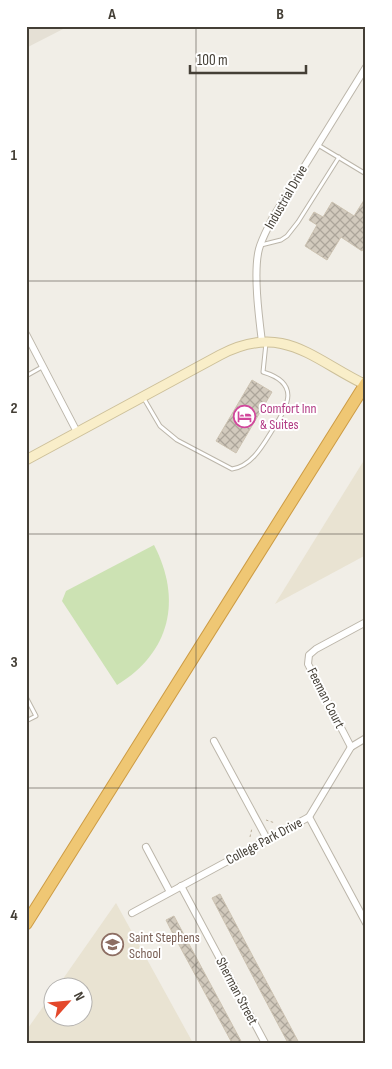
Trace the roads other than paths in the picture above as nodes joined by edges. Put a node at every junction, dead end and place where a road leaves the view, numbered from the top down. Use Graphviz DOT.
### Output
graph roads {
  1 [pos="364,72"];
  2 [pos="318,144"];
  3 [pos="339,157"];
  4 [pos="366,174"];
  5 [pos="261,245"];
  6 [pos="26,334"];
  7 [pos="264,342"];
  8 [pos="43,367"];
  9 [pos="26,376"];
  10 [pos="365,385"];
  11 [pos="143,396"];
  12 [pos="77,432"];
  13 [pos="26,460"];
  14 [pos="366,622"];
  15 [pos="26,697"];
  16 [pos="27,702"];
  17 [pos="26,721"];
  18 [pos="366,738"];
  19 [pos="214,741"];
  20 [pos="352,746"];
  21 [pos="309,817"];
  22 [pos="267,839"];
  23 [pos="146,847"];
  24 [pos="181,886"];
  25 [pos="170,892"];
  26 [pos="132,913"];
  27 [pos="366,923"];
  28 [pos="26,924"];
  29 [pos="265,1043"];
  1 -- 2 [label="street, Industrial Drive"];
  2 -- 3 [label="lane"];
  2 -- 5 [label="street, Industrial Drive"];
  3 -- 4 [label="lane"];
  3 -- 5 [label="lane"];
  5 -- 7 [label="street, Industrial Drive"];
  6 -- 8 [label="street"];
  7 -- 10 [label="street"];
  7 -- 11 [label="street"];
  7 -- 11 [label="lane"];
  8 -- 9 [label="lane"];
  8 -- 12 [label="street"];
  10 -- 28 [label="highway"];
  11 -- 12 [label="street"];
  12 -- 13 [label="street"];
  14 -- 20 [label="street, Feeman Court"];
  15 -- 16 [label="lane"];
  16 -- 17 [label="lane"];
  18 -- 20 [label="street, College Park Drive"];
  19 -- 22 [label="street"];
  20 -- 21 [label="street, College Park Drive"];
  21 -- 22 [label="street, College Park Drive"];
  21 -- 27 [label="street"];
  22 -- 24 [label="street, College Park Drive"];
  23 -- 25 [label="street"];
  24 -- 25 [label="street, College Park Drive"];
  24 -- 29 [label="street, Sherman Street"];
  25 -- 26 [label="street, College Park Drive"];
}
